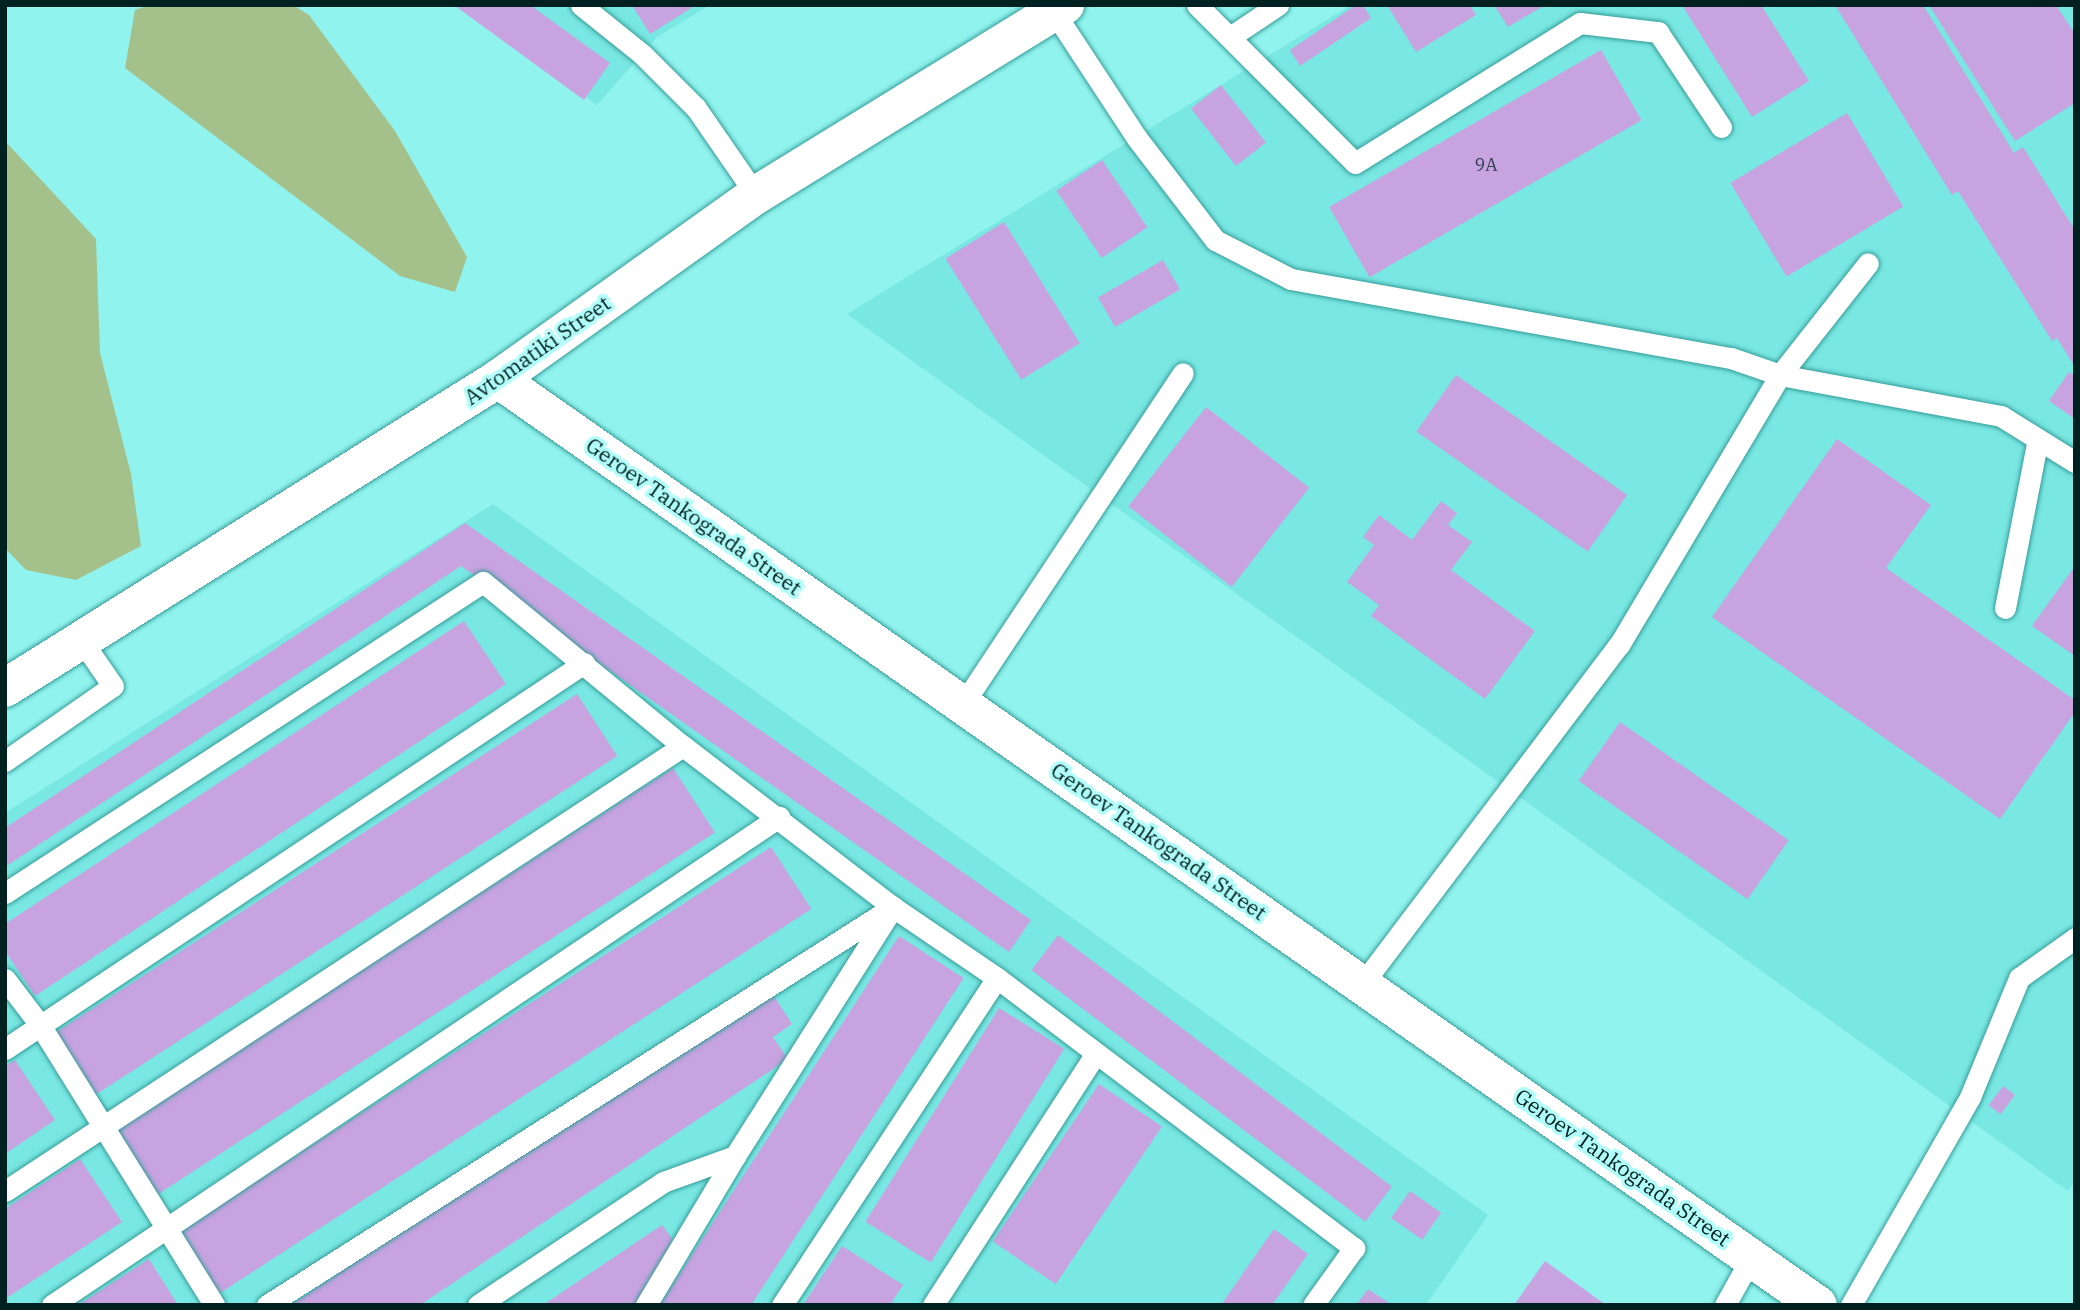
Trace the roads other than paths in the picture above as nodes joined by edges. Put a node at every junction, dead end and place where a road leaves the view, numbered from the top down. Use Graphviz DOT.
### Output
graph roads {
  1 [pos="581,5"];
  2 [pos="1198,5"];
  3 [pos="1278,5"];
  4 [pos="1059,9"];
  5 [pos="606,12"];
  6 [pos="1230,37"];
  7 [pos="1721,127"];
  8 [pos="756,195"];
  9 [pos="1868,263"];
  10 [pos="1183,373"];
  11 [pos="1780,375"];
  12 [pos="498,379"];
  13 [pos="2038,439"];
  14 [pos="2075,462"];
  15 [pos="2005,608"];
  16 [pos="82,641"];
  17 [pos="584,663"];
  18 [pos="8,681"];
  19 [pos="963,704"];
  20 [pos="683,746"];
  21 [pos="5,761"];
  22 [pos="779,817"];
  23 [pos="5,893"];
  24 [pos="893,906"];
  25 [pos="2075,938"];
  26 [pos="997,978"];
  27 [pos="5,979"];
  28 [pos="1363,983"];
  29 [pos="40,1025"];
  30 [pos="5,1049"];
  31 [pos="1096,1053"];
  32 [pos="104,1126"];
  33 [pos="735,1156"];
  34 [pos="5,1191"];
  35 [pos="168,1229"];
  36 [pos="1751,1258"];
  37 [pos="52,1305"];
  38 [pos="214,1305"];
  39 [pos="267,1305"];
  40 [pos="478,1305"];
  41 [pos="646,1305"];
  42 [pos="782,1305"];
  43 [pos="933,1305"];
  44 [pos="1313,1305"];
  45 [pos="1725,1305"];
  46 [pos="1818,1305"];
  47 [pos="1851,1305"];
  1 -- 5 [label="lane"];
  2 -- 6 [label="lane"];
  3 -- 6 [label="lane"];
  4 -- 8 [label="street, Avtomatiki Street"];
  4 -- 11 [label="lane"];
  5 -- 8 [label="lane"];
  6 -- 7 [label="lane"];
  8 -- 12 [label="street, Avtomatiki Street"];
  9 -- 11 [label="lane"];
  10 -- 19 [label="lane"];
  11 -- 13 [label="lane"];
  11 -- 28 [label="lane"];
  12 -- 16 [label="street, Avtomatiki Street"];
  12 -- 19 [label="street, Geroev Tankograda Street"];
  13 -- 14 [label="lane"];
  13 -- 15 [label="lane"];
  16 -- 18 [label="street, Avtomatiki Street"];
  16 -- 21 [label="lane"];
  17 -- 20 [label="lane"];
  17 -- 23 [label="lane"];
  17 -- 29 [label="lane"];
  19 -- 28 [label="street, Geroev Tankograda Street"];
  20 -- 22 [label="lane"];
  20 -- 32 [label="lane"];
  22 -- 24 [label="lane"];
  22 -- 35 [label="lane"];
  24 -- 26 [label="lane"];
  24 -- 33 [label="lane"];
  24 -- 39 [label="lane"];
  25 -- 47 [label="lane"];
  26 -- 31 [label="lane"];
  26 -- 42 [label="lane"];
  27 -- 29 [label="lane"];
  28 -- 36 [label="street, Geroev Tankograda Street"];
  29 -- 30 [label="lane"];
  29 -- 32 [label="lane"];
  31 -- 43 [label="lane"];
  31 -- 44 [label="lane"];
  32 -- 34 [label="lane"];
  32 -- 35 [label="lane"];
  33 -- 40 [label="lane"];
  33 -- 41 [label="lane"];
  35 -- 37 [label="lane"];
  35 -- 38 [label="lane"];
  36 -- 45 [label="lane"];
  36 -- 46 [label="street, Geroev Tankograda Street"];
}
